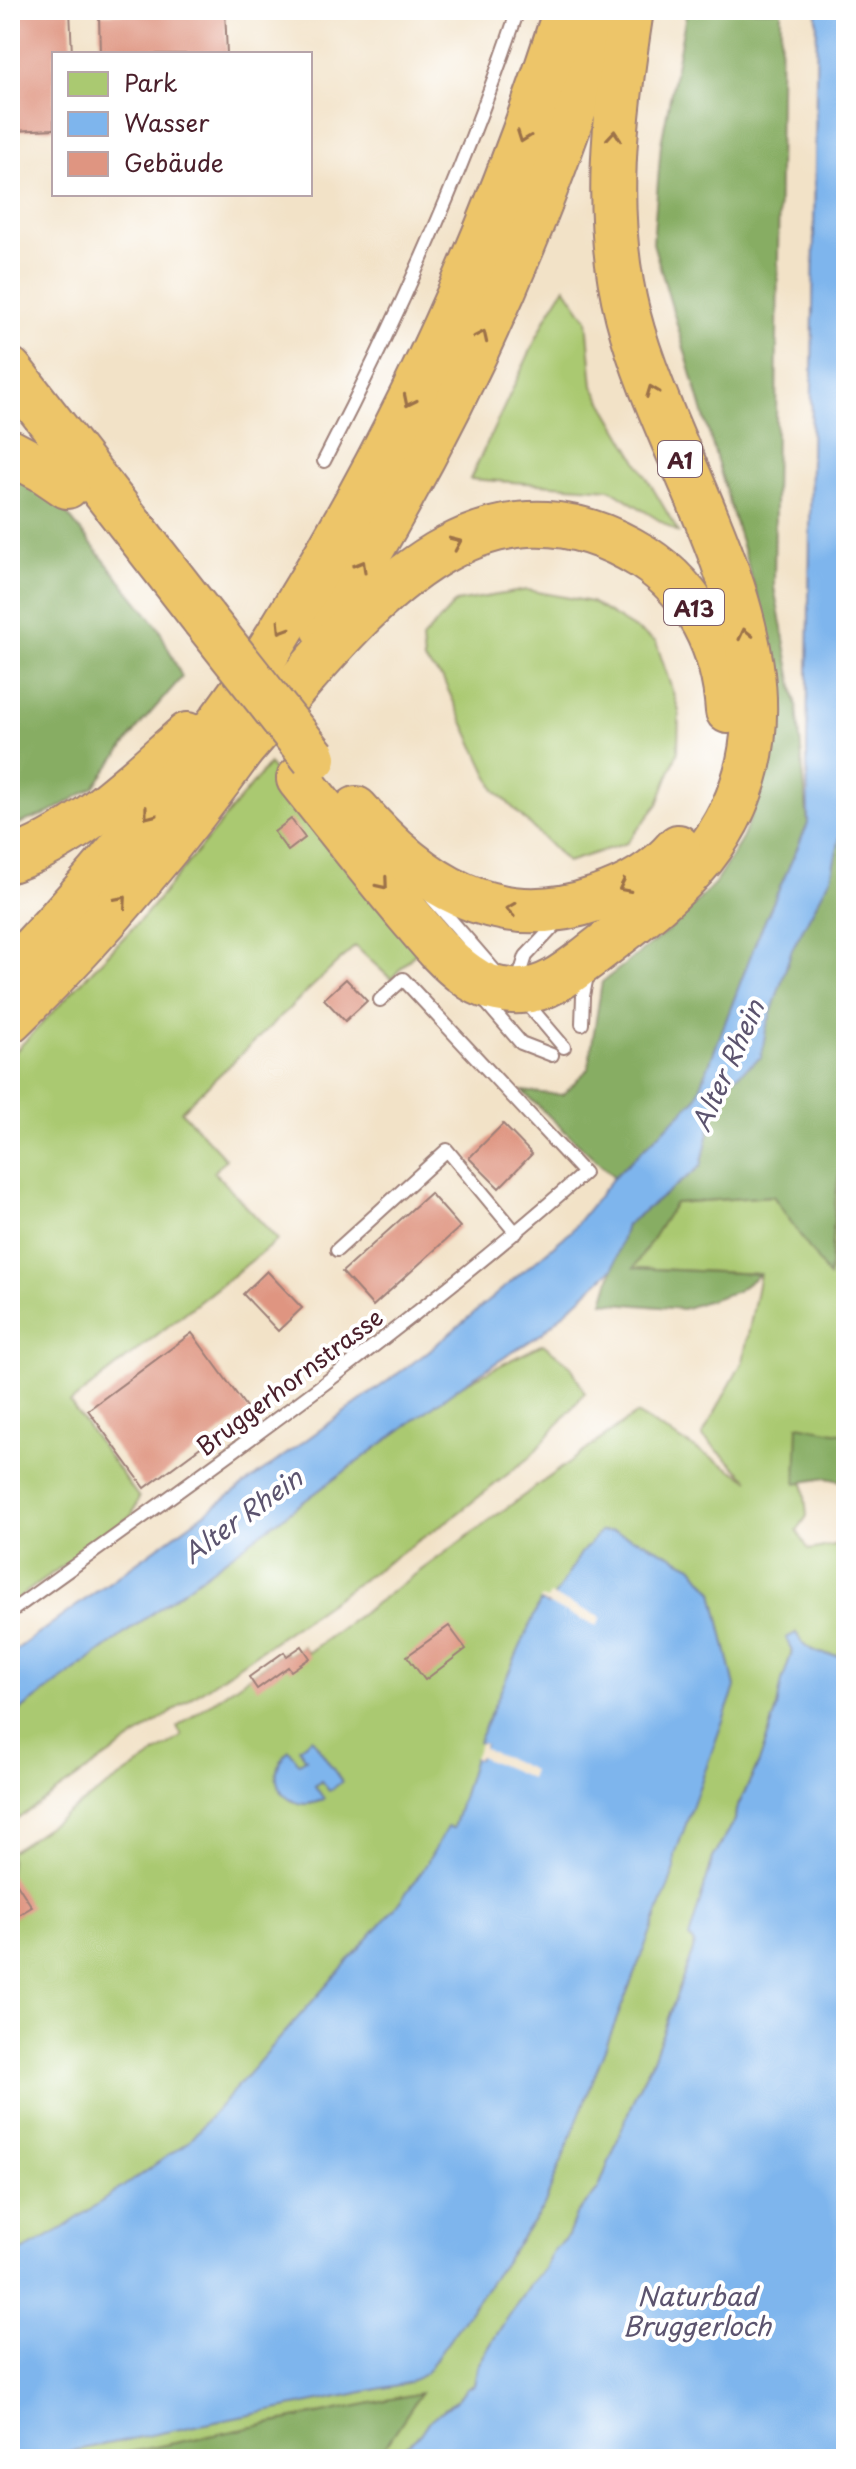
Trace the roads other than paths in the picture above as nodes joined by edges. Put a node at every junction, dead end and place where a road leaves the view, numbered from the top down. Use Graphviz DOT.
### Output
graph roads {
  1 [pos="518,10"];
  2 [pos="566,10"];
  3 [pos="606,10"];
  4 [pos="631,10"];
  5 [pos="12,385"];
  6 [pos="10,452"];
  7 [pos="324,461"];
  8 [pos="67,486"];
  9 [pos="197,630"];
  10 [pos="246,684"];
  11 [pos="242,749"];
  12 [pos="306,769"];
  13 [pos="379,835"];
  14 [pos="10,860"];
  15 [pos="581,905"];
  16 [pos="591,955"];
  17 [pos="457,967"];
  18 [pos="10,972"];
  19 [pos="516,991"];
  20 [pos="380,1000"];
  21 [pos="10,1020"];
  22 [pos="582,1024"];
  23 [pos="564,1047"];
  24 [pos="552,1055"];
  25 [pos="516,1233"];
  26 [pos="337,1250"];
  27 [pos="10,1612"];
  1 -- 7 [label="lane"];
  2 -- 10 [label="highway, one-way"];
  11 -- 3 [label="highway, one-way"];
  16 -- 4 [label="highway, A1, one-way"];
  5 -- 8 [label="highway"];
  5 -- 9 [label="highway"];
  6 -- 8 [label="highway"];
  8 -- 9 [label="highway"];
  9 -- 12 [label="highway, A13, bridge"];
  10 -- 14 [label="highway"];
  10 -- 18 [label="highway, one-way"];
  11 -- 15 [label="highway, A13, one-way"];
  21 -- 11 [label="highway, A13, one-way"];
  12 -- 13 [label="highway, A13"];
  12 -- 17 [label="highway, A1, one-way"];
  15 -- 13 [label="highway, A13, one-way"];
  13 -- 19 [label="lane"];
  15 -- 19 [label="lane"];
  16 -- 19 [label="highway, A1"];
  16 -- 22 [label="lane"];
  17 -- 19 [label="highway, A1"];
  17 -- 24 [label="lane"];
  19 -- 23 [label="lane"];
  20 -- 25 [label="lane, Bruggerhornstrasse"];
  25 -- 26 [label="lane"];
  25 -- 27 [label="lane, Bruggerhornstrasse"];
}
